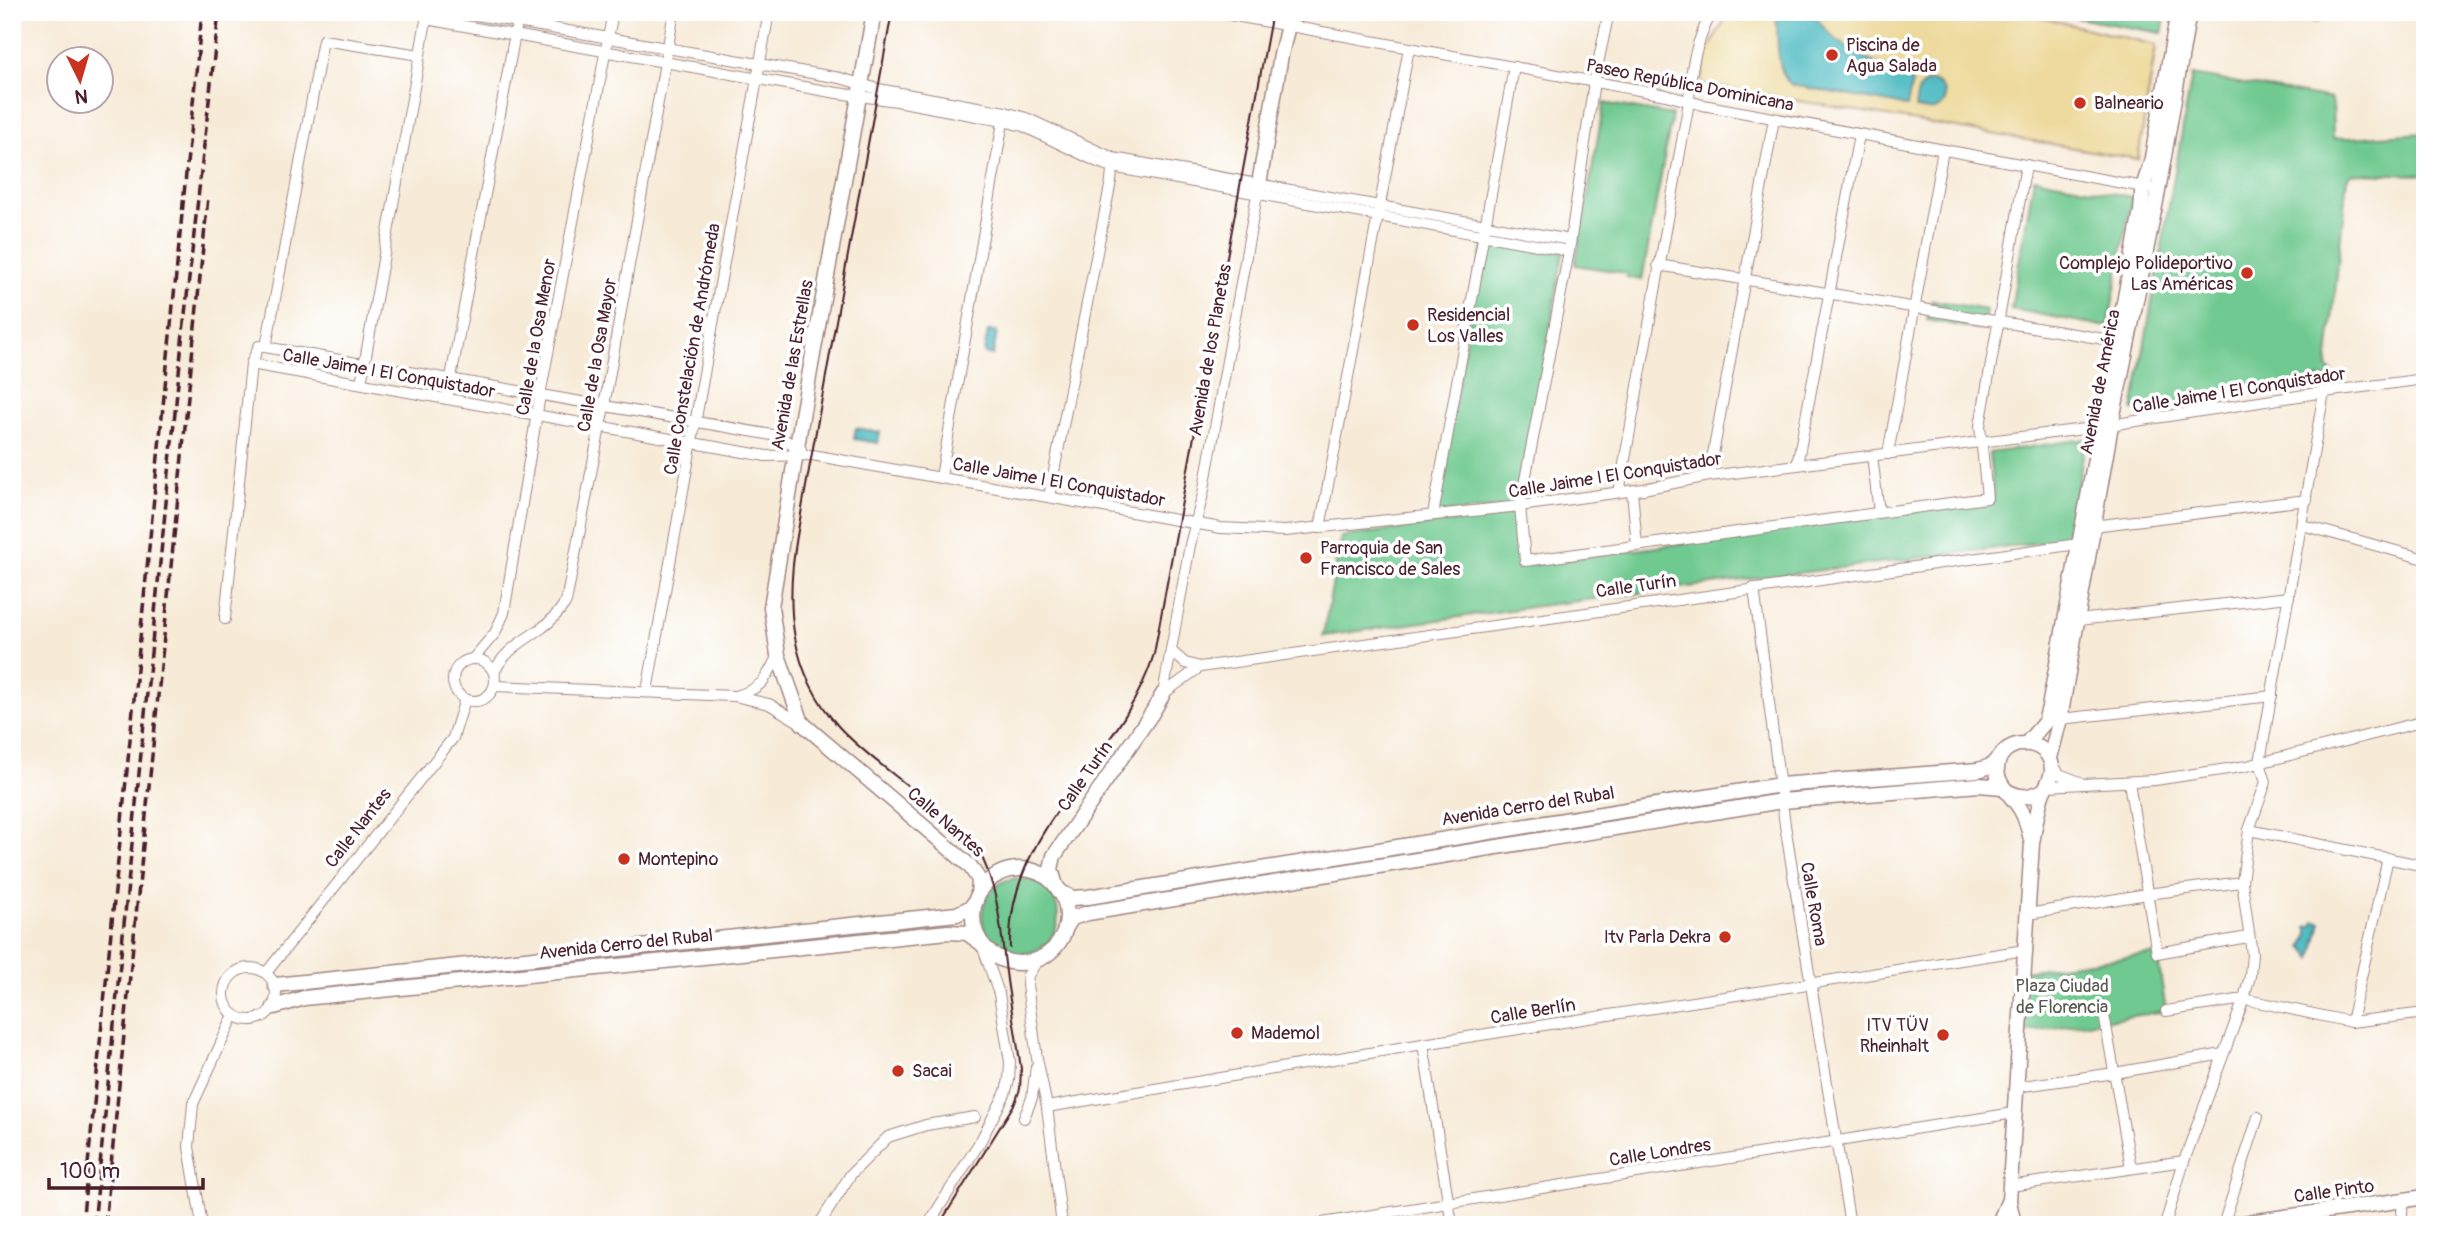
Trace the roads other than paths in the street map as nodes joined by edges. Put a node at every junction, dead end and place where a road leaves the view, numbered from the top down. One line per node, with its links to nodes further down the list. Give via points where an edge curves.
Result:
1 (459, 12): 12 (street)
2 (613, 12): 15 (street, Calle de la Osa Menor)
3 (674, 12): 16 (street, Calle de la Osa Mayor)
4 (769, 12): 21 (street, Calle Constelación de Andrómeda)
5 (874, 12): 25 (street, Avenida de las Estrellas)
6 (1214, 12): 13 (street, Paseo República Dominicana)
7 (1609, 12): 24 (street)
8 (1712, 12): 26 (street, via 1699,35)
9 (2178, 12): 33 (street, Avenida de América)
10 (2189, 12): 35 (street, Avenida de América)
11 (427, 15): 14 (street); 19 (street)
12 (518, 18): 14 (street); 15 (street)
13 (1290, 19): 17 (street, Paseo República Dominicana); 34 (street, Avenida de los Planetas)
14 (514, 34): 18 (street); 48 (street)
15 (608, 37): 16 (street); 18 (street, Calle de la Osa Menor)
16 (668, 48): 20 (street, Calle de la Osa Mayor); 21 (street)
17 (1409, 48): 22 (street, Paseo República Dominicana); 36 (street)
18 (605, 52): 20 (street); 52 (street, Calle de la Osa Menor)
19 (420, 55): 45 (street, via 323,40); 47 (street)
20 (665, 62): 23 (street); 54 (street, Calle de la Osa Mayor)
21 (760, 64): 23 (street, Calle Constelación de Andrómeda); 25 (street, via 840,78)
22 (1514, 67): 24 (street, Paseo República Dominicana); 37 (street)
23 (758, 79): 25 (street); 56 (street, Calle Constelación de Andrómeda)
24 (1594, 82): 26 (street, Paseo República Dominicana); 38 (street)
25 (860, 90): 27 (street); 61 (street, Avenida de las Estrellas)
26 (1689, 102): 28 (street, Paseo República Dominicana); 39 (street)
27 (1004, 116): 31 (street, via 1098,162); 66 (street)
28 (1774, 119): 29 (street, Paseo República Dominicana); 40 (street)
29 (1859, 135): 30 (street, Paseo República Dominicana); 41 (street)
30 (1943, 150): 32 (street, Paseo República Dominicana); 42 (street)
31 (1113, 162): 34 (street); 69 (street)
32 (2026, 165): 33 (street, Paseo República Dominicana); 43 (street)
33 (2143, 187): 35 (street, Paseo República Dominicana); 44 (street, Avenida de América)
34 (1258, 189): 36 (street); 74 (street, Avenida de los Planetas)
35 (2158, 191): 58 (street, Avenida de América)
36 (1378, 211): 37 (street); 77 (street)
37 (1484, 230): 38 (street); 73 (street)
38 (1569, 245): 71 (street)
39 (1658, 265): 40 (street); 68 (street)
40 (1745, 279): 41 (street); 65 (street)
41 (1829, 293): 42 (street); 64 (street)
42 (1913, 306): 43 (street); 62 (street)
43 (1998, 321): 44 (street); 59 (street)
44 (2116, 341): 58 (street, Avenida de América)
45 (263, 347): 46 (street); 47 (street, Calle Jaime I El Conquistador)
46 (251, 364): 50 (street, Calle Jaime I El Conquistador); 83 (street)
47 (364, 365): 48 (street, Calle Jaime I El Conquistador); 50 (street)
48 (451, 379): 52 (street, Calle Jaime I El Conquistador); 53 (street)
49 (2425, 379): 51 (street, Calle Jaime I El Conquistador)
50 (361, 383): 53 (street, Calle Jaime I El Conquistador)
51 (2324, 392): 58 (street, Calle Jaime I El Conquistador); 70 (street)
52 (540, 395): 54 (street, Calle Jaime I El Conquistador); 55 (street, Calle de la Osa Menor)
53 (447, 399): 55 (street, Calle Jaime I El Conquistador)
54 (604, 406): 56 (street, Calle Jaime I El Conquistador); 57 (street, Calle de la Osa Mayor)
55 (537, 415): 57 (street, Calle Jaime I El Conquistador); 87 (street, Calle de la Osa Menor, via 504,613 495,634)
56 (694, 422): 60 (street, Calle Constelación de Andrómeda); 61 (street, Calle Jaime I El Conquistador, via 778,436)
57 (600, 426): 60 (street, Calle Jaime I El Conquistador); 89 (street, Calle de la Osa Mayor, via 566,602 555,618 517,644)
58 (2106, 426): 59 (street, Calle Jaime I El Conquistador); 76 (street, Avenida de América); 78 (street, Avenida de América)
59 (1981, 442): 62 (street, Calle Jaime I El Conquistador); 72 (street, via 1987,499)
60 (691, 443): 61 (street, Calle Jaime I El Conquistador, via 766,456); 91 (street, Calle Constelación de Andrómeda)
61 (796, 451): 66 (street, Calle Jaime I El Conquistador); 86 (street, Avenida de las Estrellas, via 771,607)
62 (1888, 454): 63 (street, Calle Jaime I El Conquistador)
63 (1872, 456): 64 (street, Calle Jaime I El Conquistador); 72 (street)
64 (1797, 466): 65 (street, Calle Jaime I El Conquistador)
65 (1709, 476): 67 (street, Calle Jaime I El Conquistador)
66 (941, 477): 69 (street, Calle Jaime I El Conquistador)
67 (1632, 491): 68 (street, Calle Jaime I El Conquistador); 79 (street)
68 (1619, 492): 71 (street, Calle Jaime I El Conquistador)
69 (1049, 497): 74 (street, Calle Jaime I El Conquistador)
70 (2307, 500): 75 (street); 76 (street)
71 (1520, 506): 73 (street, Calle Jaime I El Conquistador); 79 (street, via 1525,561)
72 (1879, 512): 79 (street)
73 (1433, 515): 77 (street, Calle Jaime I El Conquistador)
74 (1195, 523): 77 (street, Calle Jaime I El Conquistador, via 1285,531); 85 (street, Avenida de los Planetas)
75 (2302, 525): 80 (street); 82 (street)
76 (2093, 526): 84 (street, Avenida de América)
77 (1320, 528)
78 (2078, 544): 81 (street, Calle Turín); 99 (street, Avenida de América, via 2049,708 2045,722)
79 (1637, 546)
80 (2425, 559)
81 (1754, 588): 88 (street, Calle Turín); 105 (street, Calle Roma)
82 (2289, 597): 84 (street); 94 (street)
83 (225, 620)
84 (2078, 620): 96 (street, Avenida de América)
85 (1171, 651): 88 (street, via 1185,663); 92 (street, Avenida de los Planetas)
86 (779, 655): 93 (street, Calle Nantes, via 763,684); 98 (street, Avenida de las Estrellas)
87 (473, 659): 89 (street, via 484,662); 95 (street, via 460,665 454,675 455,688)
88 (1200, 667): 92 (street, Calle Turín)
89 (494, 673): 90 (street)
90 (495, 686): 91 (street, Calle Nantes); 95 (street, via 482,699)
91 (647, 691): 93 (street, Calle Nantes)
92 (1163, 694): 114 (street, Calle Turín, via 1054,856 1052,875)
93 (734, 696): 98 (street, Calle Nantes, via 769,705)
94 (2272, 696): 96 (street); 102 (street)
95 (465, 699): 123 (street, Calle Nantes, via 453,738)
96 (2060, 719): 101 (street, Avenida de América)
97 (2425, 721): 102 (street)
98 (802, 723): 116 (street, Calle Nantes, via 970,866 979,880)
99 (2027, 743): 100 (street, via 2009,747); 101 (street, via 2039,746)
100 (2002, 754): 105 (street, Avenida Cerro del Rubal, via 1978,770); 107 (street, via 1997,770)
101 (2050, 760): 104 (street, via 2059,774); 106 (street, via 2052,771)
102 (2260, 763): 103 (street); 109 (street, via 2266,782)
103 (2129, 782): 104 (street); 115 (street)
104 (2084, 783): 106 (street)
105 (1780, 785): 108 (street, Calle Roma); 114 (street, Avenida Cerro del Rubal, via 1088,897 1072,898)
106 (2045, 788): 107 (street, via 2022,797); 110 (street)
107 (2005, 789): 108 (street, Avenida Cerro del Rubal, via 1979,785); 110 (street, via 2021,811)
108 (1782, 801): 118 (street, Avenida Cerro del Rubal, via 1088,913 1072,918); 124 (street, Calle Roma)
109 (2249, 830): 111 (street); 113 (street)
110 (2032, 843): 117 (street)
111 (2388, 858): 112 (street); 131 (street)
112 (2425, 866)
113 (2242, 882): 115 (street); 119 (street)
114 (1058, 889): 116 (street, via 1039,874 1015,870 991,879); 118 (street, via 1066,914)
115 (2147, 894): 117 (street); 119 (street, via 2157,953)
116 (977, 898): 120 (street, via 974,924); 123 (street, Avenida Cerro del Rubal, via 957,914)
117 (2028, 914): 121 (street)
118 (1065, 929): 122 (street, via 1055,947)
119 (2248, 937): 125 (street, via 2252,954)
120 (982, 944): 122 (street, via 1004,960); 126 (street, Avenida Cerro del Rubal, via 955,931 304,998); 139 (street, via 999,994 1010,1062 1005,1094)
121 (2025, 950): 124 (street, Calle Berlín); 136 (street)
122 (1038, 960): 134 (street, via 1027,979)
123 (271, 979): 126 (street, via 277,996); 129 (street, via 248,968 232,975 225,1000)
124 (1812, 983): 132 (street, Calle Berlín); 144 (street, Calle Roma)
125 (2244, 999): 127 (street); 131 (street); 133 (street)
126 (274, 1007): 129 (street, via 252,1021)
127 (2166, 1011)
128 (2425, 1013): 131 (street)
129 (234, 1015): 151 (street, via 193,1104 189,1147)
130 (2105, 1020): 135 (street)
131 (2351, 1022)
132 (1423, 1044): 137 (street, Calle Berlín); 150 (street)
133 (2223, 1054): 135 (street); 145 (street)
134 (1037, 1058): 137 (street); 142 (street, via 1032,1098)
135 (2115, 1073): 136 (street); 146 (street)
136 (2016, 1087): 138 (street)
137 (1047, 1107): 154 (street)
138 (2014, 1113): 144 (street, Calle Londres); 147 (street)
139 (995, 1114): 140 (street); 143 (street)
140 (975, 1117): 143 (street); 152 (street, via 888,1137 851,1174)
141 (2258, 1117): 161 (street)
142 (1024, 1118)
143 (985, 1133): 153 (street)
144 (1837, 1140): 150 (street, Calle Londres); 157 (street, Calle Roma)
145 (2184, 1161): 146 (street); 160 (street)
146 (2131, 1168): 147 (street)
147 (2009, 1194): 158 (street); 159 (street)
148 (2425, 1197): 149 (street, Calle Pinto)
149 (2403, 1201): 162 (street, Calle Pinto); 163 (street)
150 (1449, 1202): 155 (street, Calle Londres); 156 (street)
151 (202, 1225)
152 (819, 1225)
153 (928, 1225)
154 (1062, 1225)
155 (1310, 1225)
156 (1452, 1225)
157 (1850, 1225)
158 (1998, 1225)
159 (2014, 1225)
160 (2165, 1225)
161 (2223, 1225)
162 (2229, 1225)
163 (2400, 1225)

